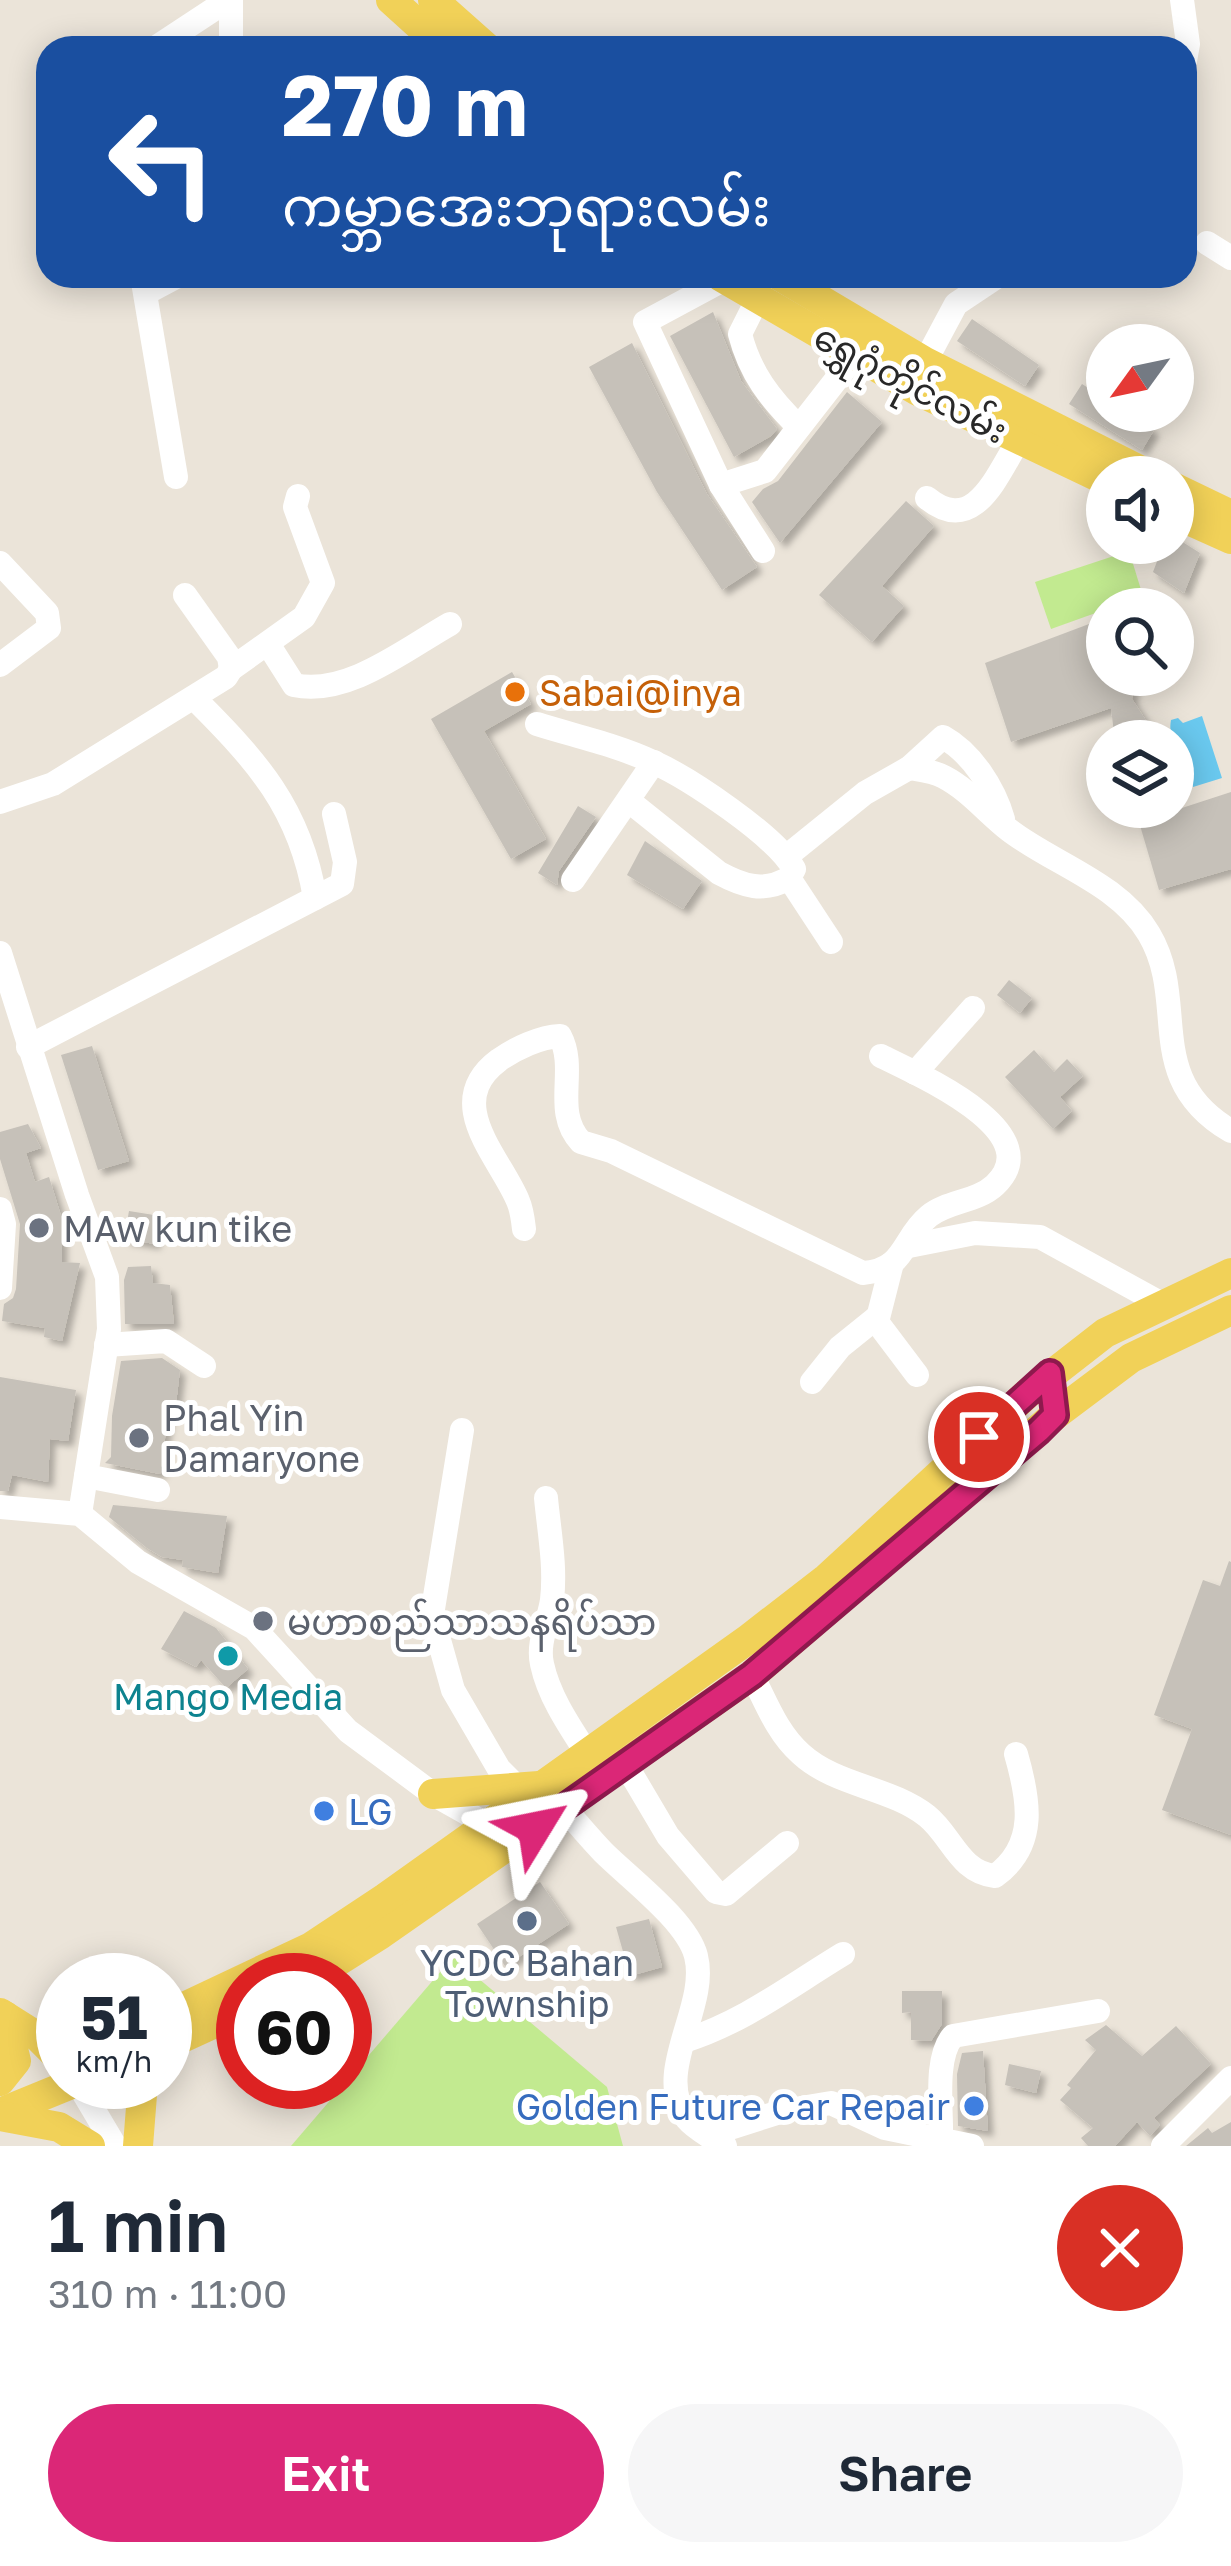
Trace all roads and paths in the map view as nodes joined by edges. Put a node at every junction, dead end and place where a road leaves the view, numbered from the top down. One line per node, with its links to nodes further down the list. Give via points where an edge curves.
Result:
1 (230, 0): 5 (street); 6 (street)
2 (391, 0): 7 (main road)
3 (433, 0): 8 (main road)
4 (1182, 0): 9 (street)
5 (174, 36)
6 (231, 36)
7 (431, 36)
8 (474, 36)
9 (1187, 36)
10 (1208, 243): 11 (street)
11 (1231, 258)
12 (145, 288): 25 (street)
13 (705, 288): 26 (street, via 645,322)
14 (738, 288): 17 (main road, ရွှေဂုံတိုင်လမ်း)
15 (800, 288): 18 (main road, ရွှေဂုံတိုင်လမ်း)
16 (980, 288): 20 (street, via 956,304)
17 (757, 300): 19 (main road, ရွှေဂုံတိုင်လမ်း); 21 (street, via 740,334 745,352 766,395)
18 (873, 331): 19 (street); 20 (main road, ရွှေဂုံတိုင်လမ်း)
19 (854, 357): 21 (street); 22 (main road, ရွှေဂုံတိုင်လမ်း)
20 (925, 362): 23 (main road, ရွှေဂုံတိုင်လမ်း)
21 (799, 427): 26 (street, via 765,471)
22 (1019, 440): 24 (main road, ရွှေဂုံတိုင်လမ်း); 29 (street, via 986,494 965,511)
23 (1111, 456)
24 (1086, 472)
25 (176, 477)
26 (721, 485): 33 (street)
27 (298, 496): 37 (street, via 322,583 304,617)
28 (1194, 497): 30 (main road)
29 (927, 498)
30 (1231, 514)
31 (1194, 522): 32 (main road)
32 (1231, 539)
33 (763, 551)
34 (0, 563): 38 (street, via 47,613 49,628)
35 (185, 595): 39 (street)
36 (450, 624): 37 (street, via 368,671 314,686 294,685)
37 (268, 644): 39 (street)
38 (0, 665)
39 (231, 669): 40 (street)
40 (194, 698): 45 (street, via 53,784); 50 (street, via 244,748 289,811)
41 (537, 724): 42 (street)
42 (654, 762): 44 (street); 48 (street, via 742,819)
43 (909, 768): 47 (street, via 948,779); 47 (street, via 933,742 950,740 992,792); 48 (street, via 865,793)
44 (629, 801): 48 (street, via 736,882 767,887); 49 (street)
45 (0, 802)
46 (334, 814): 50 (street, via 342,884)
47 (1006, 827): 57 (street, via 1091,880 1149,934 1186,1089)
48 (788, 867): 51 (street)
49 (573, 880)
50 (315, 898): 54 (street)
51 (831, 942)
52 (0, 953): 54 (street)
53 (973, 1009): 56 (street)
54 (28, 1047): 66 (street, via 107,1277)
55 (881, 1056): 56 (street)
56 (915, 1072): 60 (street, via 995,1123 1009,1166 990,1191 933,1212)
57 (1231, 1131)
58 (0, 1209): 62 (street)
59 (524, 1229): 60 (street, via 519,1202 484,1147 474,1096 503,1056 560,1036 567,1119 581,1142 862,1274)
60 (900, 1255): 63 (street, via 975,1233 1040,1237); 65 (street)
61 (1231, 1273): 63 (main road)
62 (0, 1288)
63 (1162, 1304): 68 (main road)
64 (1231, 1310): 71 (main road, via 1130,1358)
65 (876, 1318): 69 (street); 70 (street)
66 (106, 1346): 67 (street, via 166,1341); 73 (street)
67 (204, 1366)
68 (1050, 1373): 71 (main road); 75 (main road)
69 (917, 1375)
70 (812, 1382)
71 (1055, 1415): 79 (main road)
72 (461, 1430): 84 (street, via 432,1615 453,1690 500,1769)
73 (86, 1476): 74 (street); 78 (street)
74 (158, 1490)
75 (921, 1491): 79 (main road); 82 (main road, via 827,1578)
76 (546, 1498): 82 (street, via 553,1571 542,1666)
77 (0, 1507): 78 (street)
78 (80, 1514): 85 (street, via 138,1562 254,1628 331,1716)
79 (941, 1517): 80 (main road)
80 (752, 1675): 81 (street, via 802,1756 910,1804 984,1874 1002,1871 1027,1833); 83 (main road)
81 (1016, 1754)
82 (588, 1755): 84 (main road)
83 (626, 1765): 84 (main road); 87 (street, via 668,1836 716,1892 726,1894)
84 (542, 1794): 85 (main road); 86 (main road); 96 (street, via 684,1930 697,1957)
85 (436, 1796): 86 (street); 88 (main road)
86 (496, 1837): 88 (main road); 89 (main road)
87 (787, 1843)
88 (459, 1844): 94 (main road)
89 (351, 1953)
90 (843, 1954): 96 (street, via 752,2014)
91 (1098, 2011): 105 (street, via 953,2036 942,2077)
92 (3, 2014): 93 (main road); 95 (main road); 99 (main road, via 16,2061)
93 (36, 2024)
94 (192, 2024)
95 (36, 2036)
96 (684, 2041): 106 (street, via 678,2100 688,2121)
97 (36, 2074): 100 (main road)
98 (1231, 2078): 111 (street)
99 (0, 2081)
100 (0, 2091)
101 (36, 2099): 104 (main road)
102 (93, 2109): 108 (street)
103 (141, 2109): 109 (main road)
104 (0, 2114): 107 (main road, via 58,2127)
105 (941, 2138): 106 (street, via 885,2128 831,2103 783,2110); 110 (street)
106 (716, 2140)
107 (90, 2146)
108 (116, 2146)
109 (138, 2146)
110 (972, 2146)
111 (1163, 2146)

